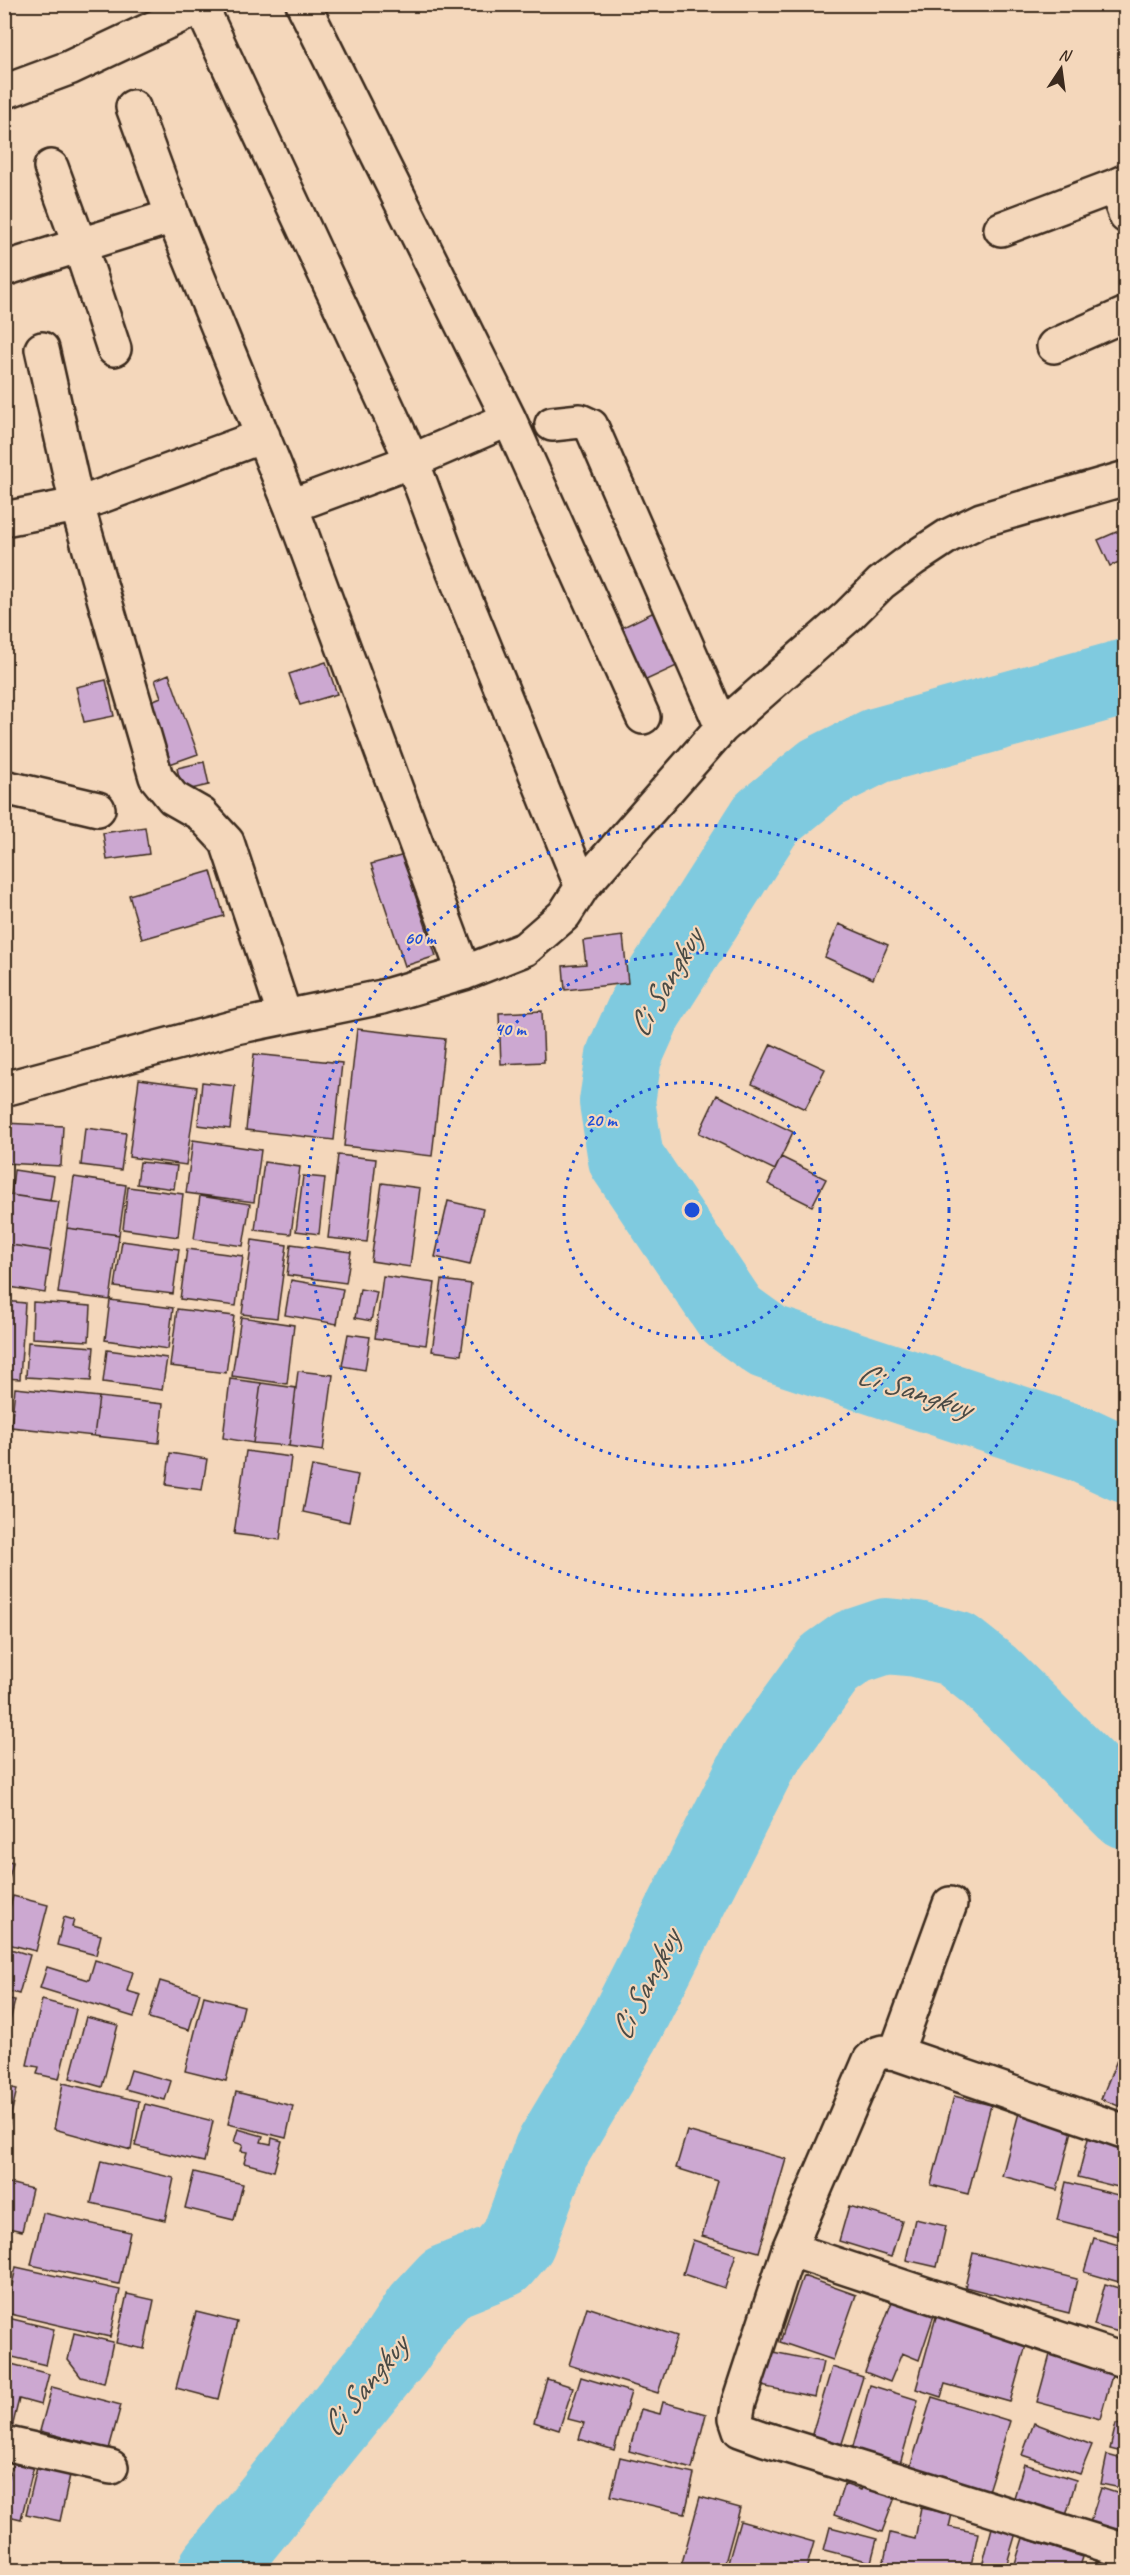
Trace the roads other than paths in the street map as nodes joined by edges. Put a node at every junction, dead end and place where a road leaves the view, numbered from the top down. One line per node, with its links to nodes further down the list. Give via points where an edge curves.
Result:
1 (303, 4): 15 (street)
2 (202, 5): 3 (street, via 69,68); 18 (street)
3 (4, 92)
4 (133, 107): 7 (street)
5 (51, 167): 9 (street)
6 (1122, 195): 8 (street)
7 (173, 216): 9 (street); 17 (street)
8 (1001, 230)
9 (80, 246): 10 (street); 14 (street)
10 (4, 269)
11 (1125, 314): 12 (street)
12 (1054, 346)
13 (42, 349): 20 (street)
14 (114, 349)
15 (509, 419): 18 (street); 23 (street)
16 (552, 424): 24 (street, via 580,421 591,426)
17 (263, 436): 20 (street); 21 (street)
18 (412, 460): 21 (street); 27 (street)
19 (1125, 478): 24 (street, via 981,520 948,536 881,583)
20 (77, 505): 22 (street); 29 (street, via 156,777 173,798 201,814 227,842)
21 (291, 506): 28 (street)
22 (4, 519)
23 (644, 717)
24 (722, 727): 27 (street)
25 (4, 787): 26 (street)
26 (98, 809)
27 (582, 887): 28 (street, via 564,915 525,949)
28 (464, 973): 29 (street, via 382,997)
29 (285, 1017): 30 (street)
30 (4, 1089)
31 (950, 1904): 32 (street)
32 (896, 2053): 33 (street); 34 (street, via 882,2051 870,2060)
33 (1125, 2132)
34 (789, 2249): 35 (street); 38 (street, via 739,2402 736,2418 740,2430)
35 (1125, 2361)
36 (4, 2443): 37 (street)
37 (111, 2467)
38 (1125, 2551)

